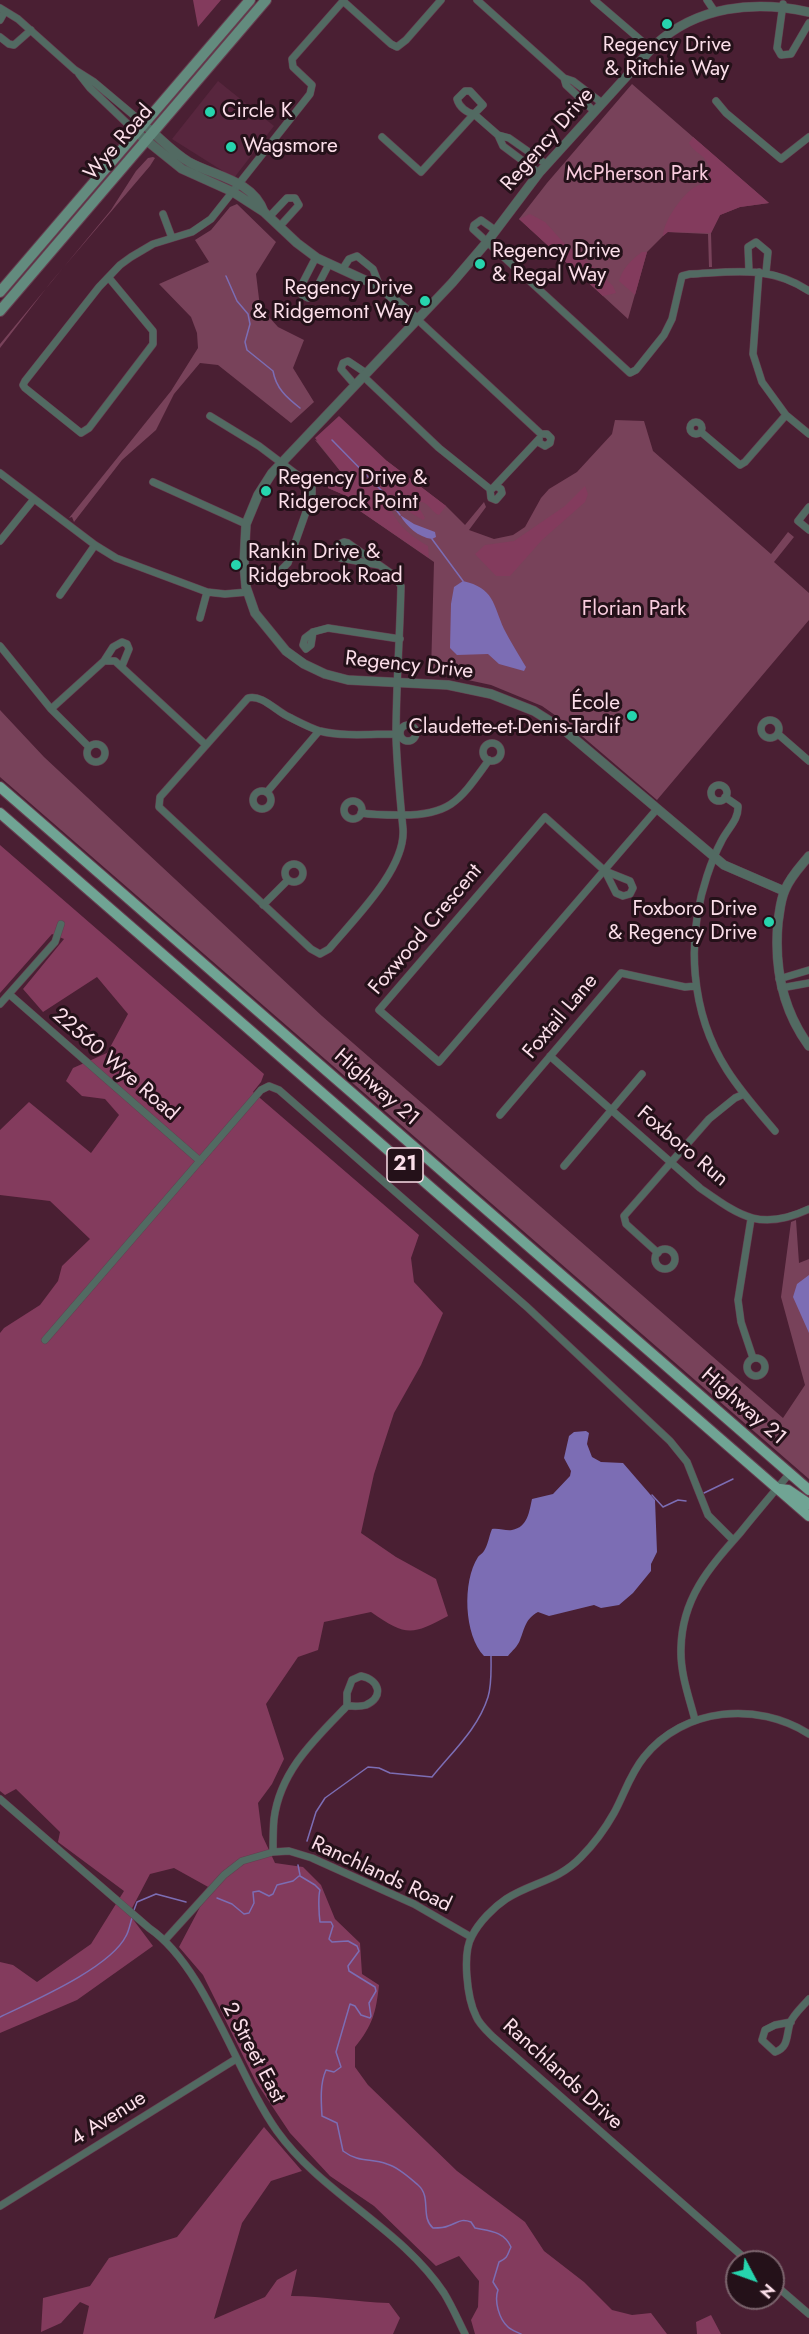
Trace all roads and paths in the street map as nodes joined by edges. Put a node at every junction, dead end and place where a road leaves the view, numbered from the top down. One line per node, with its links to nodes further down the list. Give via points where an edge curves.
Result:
1 (250, 0): 22 (main road, Wye Road)
2 (266, 0): 24 (main road, Wye Road)
3 (441, 0): 7 (street, via 397,47)
4 (477, 0): 18 (street)
5 (594, 0): 16 (street)
6 (707, 0): 10 (street)
7 (343, 1): 29 (street, via 292,59 292,67 312,85 310,94)
8 (783, 4): 9 (street, Regency Drive); 10 (street, Regency Drive, via 755,2); 13 (street, via 777,48 781,55 791,54)
9 (804, 7)
10 (713, 9): 16 (street, Regency Drive, via 671,30)
11 (3, 10): 12 (street); 14 (street)
12 (0, 20)
13 (809, 23)
14 (31, 30): 15 (street, via 14,45); 17 (street)
15 (0, 37)
16 (651, 49): 20 (street, Regency Drive)
17 (75, 70): 22 (street, via 90,88); 22 (street, via 94,82)
18 (564, 78): 20 (street); 21 (street, via 566,85)
19 (716, 101): 26 (street, via 781,159)
20 (602, 103): 21 (street, Regency Drive)
21 (594, 111): 27 (street, Regency Drive)
22 (140, 128): 24 (street); 44 (main road, Wye Road)
23 (498, 135): 25 (street, via 474,114 421,172); 27 (street, via 509,138); 28 (street, via 503,146)
24 (150, 137): 29 (street, via 182,169); 45 (main road, Wye Road)
25 (382, 137)
26 (809, 137)
27 (546, 165): 28 (street, Regency Drive)
28 (539, 173): 33 (street, Regency Drive)
29 (236, 188): 31 (street, via 255,197); 34 (street, via 205,224)
30 (163, 214): 34 (street)
31 (267, 214): 32 (street); 32 (street, via 287,198 295,198 299,205)
32 (280, 226): 36 (street)
33 (495, 230): 35 (street, Regency Drive); 35 (street, via 482,220 474,225 474,231)
34 (172, 238): 41 (street, via 131,257)
35 (487, 242): 39 (street, via 630,373 664,335 682,276); 46 (street, Regency Drive)
36 (316, 257): 37 (street); 37 (street, via 299,290 302,295 314,295)
37 (329, 264): 38 (street)
38 (342, 270): 42 (street); 42 (street, via 349,259 357,256 373,269)
39 (748, 271): 40 (street); 40 (street, via 748,247 756,242 768,252)
40 (762, 272): 43 (street, via 783,277); 49 (street, via 753,354 762,382)
41 (109, 278): 41 (street, via 153,331 153,344 89,428 81,433 23,385)
42 (380, 287): 46 (street)
43 (809, 291)
44 (0, 292)
45 (0, 311)
46 (418, 320): 47 (street, Regency Drive); 47 (street, via 540,438 493,488 439,448)
47 (364, 375): 48 (street, Regency Drive); 48 (street, via 355,364 343,363 340,369)
48 (355, 385): 53 (street, Regency Drive)
49 (786, 415): 51 (street, via 740,465); 52 (street)
50 (210, 416): 53 (street)
51 (701, 432)
52 (809, 434)
53 (281, 462): 58 (street, Regency Drive, via 264,483); 63 (street, via 312,486 312,495 288,563)
54 (0, 473): 56 (street)
55 (153, 482): 58 (street)
56 (34, 499): 60 (street); 61 (street)
57 (809, 507): 59 (street, via 798,521)
58 (246, 524): 65 (street, Regency Drive, via 244,564)
59 (809, 530)
60 (0, 541)
61 (95, 545): 64 (street, via 116,558); 66 (street)
62 (379, 565): 62 (street, via 348,543 337,545 335,552 340,558); 69 (street, via 395,576 401,586)
63 (266, 575)
64 (207, 592): 65 (street); 67 (street)
65 (248, 592): 73 (street, Regency Drive, via 255,613 267,629 304,664 348,680)
66 (60, 595)
67 (200, 618)
68 (313, 632): 69 (street, Regency Drive, via 328,628)
69 (400, 639): 73 (street)
70 (0, 646): 74 (street)
71 (104, 661): 72 (street); 72 (street, via 113,646 122,642 129,649); 74 (street)
72 (122, 666): 78 (street)
73 (396, 683): 76 (street); 85 (street, Regency Drive, via 448,685 491,694 534,711 564,730)
74 (51, 709): 79 (street)
75 (320, 730): 76 (street); 78 (street, via 252,696); 83 (street)
76 (398, 734): 88 (street)
77 (778, 734): 81 (street)
78 (207, 745): 94 (street, via 160,797 159,807)
79 (89, 747)
80 (489, 760): 88 (street, via 471,786 448,807 430,815)
81 (809, 761)
82 (0, 787): 117 (main road, Highway 21 / 21)
83 (267, 792)
84 (725, 797): 89 (street, via 738,806 739,814)
85 (657, 809): 89 (street, Regency Drive); 91 (street, Foxwood Crescent)
86 (0, 813): 118 (main road, Highway 21 / 21)
87 (361, 813): 88 (street)
88 (400, 815): 94 (street, via 403,830 397,860 381,887 329,949 320,954 315,952)
89 (714, 857): 93 (street, Regency Drive, via 732,869); 99 (street, via 695,928)
90 (806, 860): 93 (street, via 793,874)
91 (605, 871): 91 (street, Foxwood Crescent, via 439,1062 379,1010 545,817)
92 (288, 880): 94 (street)
93 (787, 892): 98 (street, via 780,906 776,946)
94 (263, 904)
95 (61, 924): 100 (street, via 54,942)
96 (809, 970): 98 (street)
97 (809, 983): 98 (street)
98 (780, 984): 102 (street, via 790,1016)
99 (696, 986): 103 (street, Foxtail Lane, via 621,973); 105 (street, via 704,1021 718,1054)
100 (9, 994): 101 (street); 109 (street, 22560 Wye Road)
101 (0, 1004)
102 (809, 1046)
103 (550, 1056): 106 (street, Foxboro Run); 107 (street, Foxtail Lane)
104 (642, 1074): 106 (street)
105 (744, 1094): 108 (street); 110 (street, via 709,1119)
106 (612, 1110): 110 (street, Foxboro Run); 111 (street)
107 (500, 1115)
108 (775, 1131)
109 (200, 1161): 115 (street); 122 (street, via 261,1090 269,1086 279,1090 527,1307 655,1427 687,1462 708,1515)
110 (671, 1163): 113 (street, Foxboro Run, via 700,1188); 114 (street, via 624,1216 626,1224)
111 (564, 1166)
112 (809, 1209): 113 (street, via 783,1219)
113 (751, 1220): 116 (street, via 738,1300)
114 (658, 1253)
115 (45, 1340)
116 (753, 1358)
117 (790, 1473): 118 (street); 119 (main road, Highway 21 / 21)
118 (777, 1489): 120 (main road, via 788,1490); 121 (main road, Highway 21 / 21); 122 (street)
119 (809, 1490)
120 (809, 1504)
121 (809, 1516)
122 (733, 1540): 124 (street, via 700,1581 684,1622 684,1677)
123 (347, 1706): 123 (street, via 364,1706 372,1701 377,1691 372,1678 361,1676 351,1680); 127 (street, via 291,1770 274,1817)
124 (695, 1720): 125 (street, via 755,1713); 128 (street, via 666,1737 643,1758 604,1830 580,1859 564,1872 507,1898)
125 (809, 1734)
126 (0, 1799): 129 (street, 2 Street East)
127 (273, 1851): 128 (street, Ranchlands Road, via 312,1858 414,1904); 129 (street, Ranchlands Road, via 242,1861 225,1875)
128 (471, 1937): 134 (street, Ranchlands Drive, via 468,1990 476,2018)
129 (165, 1940): 132 (street, 2 Street East, via 200,1988)
130 (809, 1999): 131 (street)
131 (790, 2022): 131 (street, via 765,2030 762,2040 768,2048 774,2052 781,2050)
132 (236, 2059): 133 (street, 4 Avenue); 137 (street, 2 Street East, via 285,2142 425,2269 444,2293)
133 (0, 2206)
134 (735, 2250)
135 (785, 2293): 136 (street)
136 (809, 2314)
137 (465, 2334)

